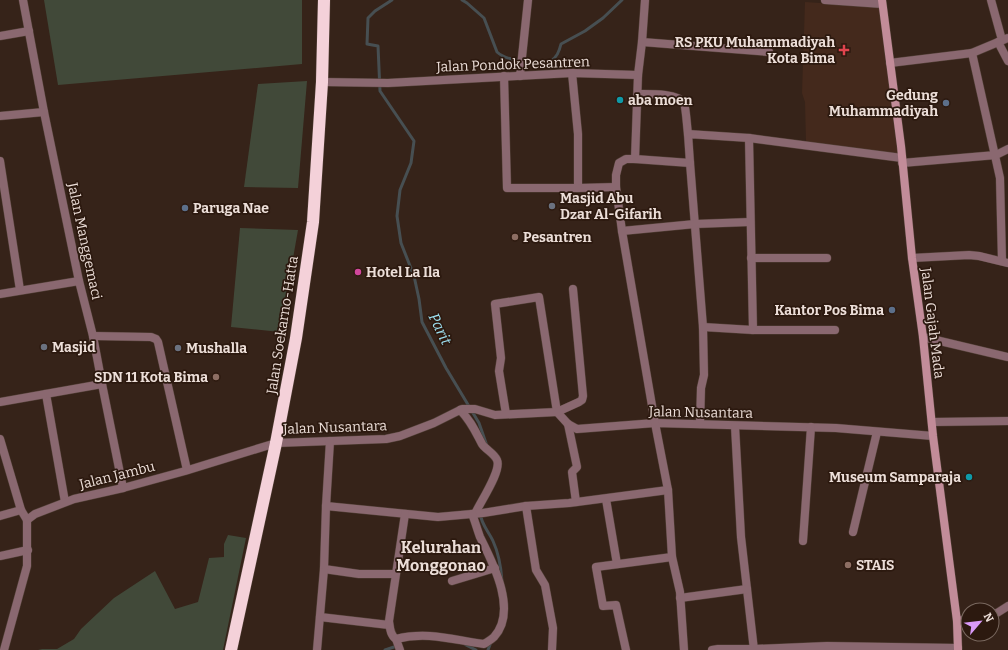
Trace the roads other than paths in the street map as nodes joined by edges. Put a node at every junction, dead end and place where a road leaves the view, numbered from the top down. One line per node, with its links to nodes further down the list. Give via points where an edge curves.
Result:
1 (23, 0): 8 (street, Jalan Manggemaci)
2 (324, 0): 20 (highway, Jalan Soekarno-Hatta)
3 (528, 0): 19 (street)
4 (644, 0): 11 (street)
5 (825, 0): 7 (street)
6 (991, 0): 10 (street)
7 (882, 2): 15 (main road, Jalan Gajah Mada)
8 (29, 30): 9 (street); 22 (street, Jalan Manggemaci)
9 (0, 36)
10 (1003, 40): 13 (street); 14 (street)
11 (642, 42): 12 (street); 17 (street)
12 (769, 52)
13 (972, 53): 15 (street); 27 (street)
14 (1008, 61)
15 (890, 63): 29 (main road, Jalan Gajah Mada)
16 (572, 73): 17 (street, Jalan Pondok Pesantren); 19 (street, Jalan Pondok Pesantren); 34 (street, via 578,134)
17 (638, 75): 21 (street)
18 (504, 76): 19 (street, Jalan Pondok Pesantren); 20 (street, Jalan Pondok Pesantren, via 388,83); 34 (street, via 507,188)
19 (520, 76)
20 (322, 82): 69 (highway, Jalan Soekarno-Hatta, via 313,222 296,338)
21 (638, 94): 24 (street, via 681,99 685,105); 28 (street)
22 (44, 112): 23 (street); 42 (street, Jalan Manggemaci)
23 (0, 116)
24 (688, 134): 25 (street); 31 (street)
25 (748, 138): 29 (street); 35 (street)
26 (1008, 149): 27 (street)
27 (996, 155): 29 (street); 32 (street)
28 (635, 159): 31 (street); 33 (street, via 619,163)
29 (902, 160): 40 (main road, Jalan Gajah Mada)
30 (0, 161): 43 (street)
31 (690, 163): 36 (street)
32 (1004, 178): 41 (street)
33 (616, 187): 34 (street); 37 (street)
34 (578, 188)
35 (750, 222): 36 (street); 38 (street)
36 (695, 224): 37 (street); 46 (street)
37 (622, 231): 60 (street)
38 (751, 258): 39 (street); 47 (street)
39 (827, 258)
40 (912, 258): 41 (street, via 969,255); 50 (main road, Jalan Gajah Mada)
41 (1005, 262)
42 (79, 281): 43 (street); 49 (street, Jalan Manggemaci)
43 (20, 290): 45 (street)
44 (573, 290): 56 (street, via 583,396 579,402)
45 (0, 294)
46 (703, 327): 47 (street); 62 (street, via 704,375)
47 (753, 330): 48 (street)
48 (835, 330)
49 (94, 336): 52 (street, Jalan Manggemaci); 70 (street, via 156,339)
50 (923, 337): 51 (street); 59 (main road, Jalan Gajah Mada)
51 (1008, 356)
52 (102, 384): 53 (street); 71 (street, Jalan Manggemaci)
53 (46, 394): 54 (street); 74 (street)
54 (0, 402)
55 (461, 409): 57 (street, via 474,409 495,415); 68 (street, Jalan Nusantara, via 400,436); 80 (street, via 483,445 498,463 497,471)
56 (557, 412): 57 (street); 57 (street, via 539,297 495,304 502,358 499,371); 61 (street)
57 (506, 414)
58 (1008, 421): 59 (street)
59 (932, 422): 66 (main road, Jalan Gajah Mada)
60 (655, 423): 61 (street, Jalan Nusantara, via 577,428); 62 (street, Jalan Nusantara); 72 (street)
61 (568, 424): 75 (street, via 577,467 572,472)
62 (700, 424): 63 (street, Jalan Nusantara)
63 (735, 426): 64 (street, Jalan Nusantara); 93 (street, via 741,537)
64 (811, 427): 65 (street, Jalan Nusantara); 84 (street)
65 (877, 432): 66 (street, Jalan Nusantara); 83 (street)
66 (933, 436): 97 (main road, Jalan Gajah Mada)
67 (0, 439): 78 (street)
68 (330, 441): 69 (street, Jalan Nusantara); 76 (street)
69 (276, 442): 70 (street, Jalan Jambu); 105 (highway, Jalan Soekarno-Hatta)
70 (187, 470): 71 (street, Jalan Jambu)
71 (123, 488): 74 (street, Jalan Jambu)
72 (668, 490): 73 (street); 87 (street)
73 (606, 499): 75 (street); 88 (street)
74 (65, 502): 82 (street, Jalan Jambu)
75 (576, 502): 77 (street)
76 (326, 506): 79 (street); 90 (street)
77 (526, 506): 80 (street); 108 (street, via 536,570 545,585 553,628)
78 (22, 510): 81 (street); 82 (street)
79 (405, 514): 80 (street, via 438,517); 91 (street)
80 (476, 514): 89 (street, via 480,535)
81 (0, 516)
82 (27, 520): 85 (street)
83 (853, 532)
84 (803, 542)
85 (28, 550): 86 (street); 104 (street, via 23,583)
86 (0, 556)
87 (672, 557): 88 (street); 94 (street)
88 (617, 564): 109 (street, via 596,567 604,606 616,605)
89 (496, 568): 92 (street); 99 (street, via 504,616 493,638 484,644 436,636 407,636)
90 (324, 569): 91 (street, via 359,574); 95 (street)
91 (395, 574): 98 (street)
92 (452, 581)
93 (747, 590): 94 (street); 102 (street)
94 (680, 598): 110 (street)
95 (320, 617): 98 (street); 106 (street)
96 (960, 620): 97 (street)
97 (957, 621): 103 (main road, Jalan Gajah Mada)
98 (389, 625): 99 (street)
99 (396, 639): 107 (street)
100 (827, 648): 101 (street); 102 (street)
101 (877, 648): 103 (street)
102 (754, 649): 111 (street)
103 (958, 649)
104 (4, 650)
105 (231, 650)
106 (317, 650)
107 (400, 650)
108 (552, 650)
109 (626, 650)
110 (684, 650)
111 (712, 650)

